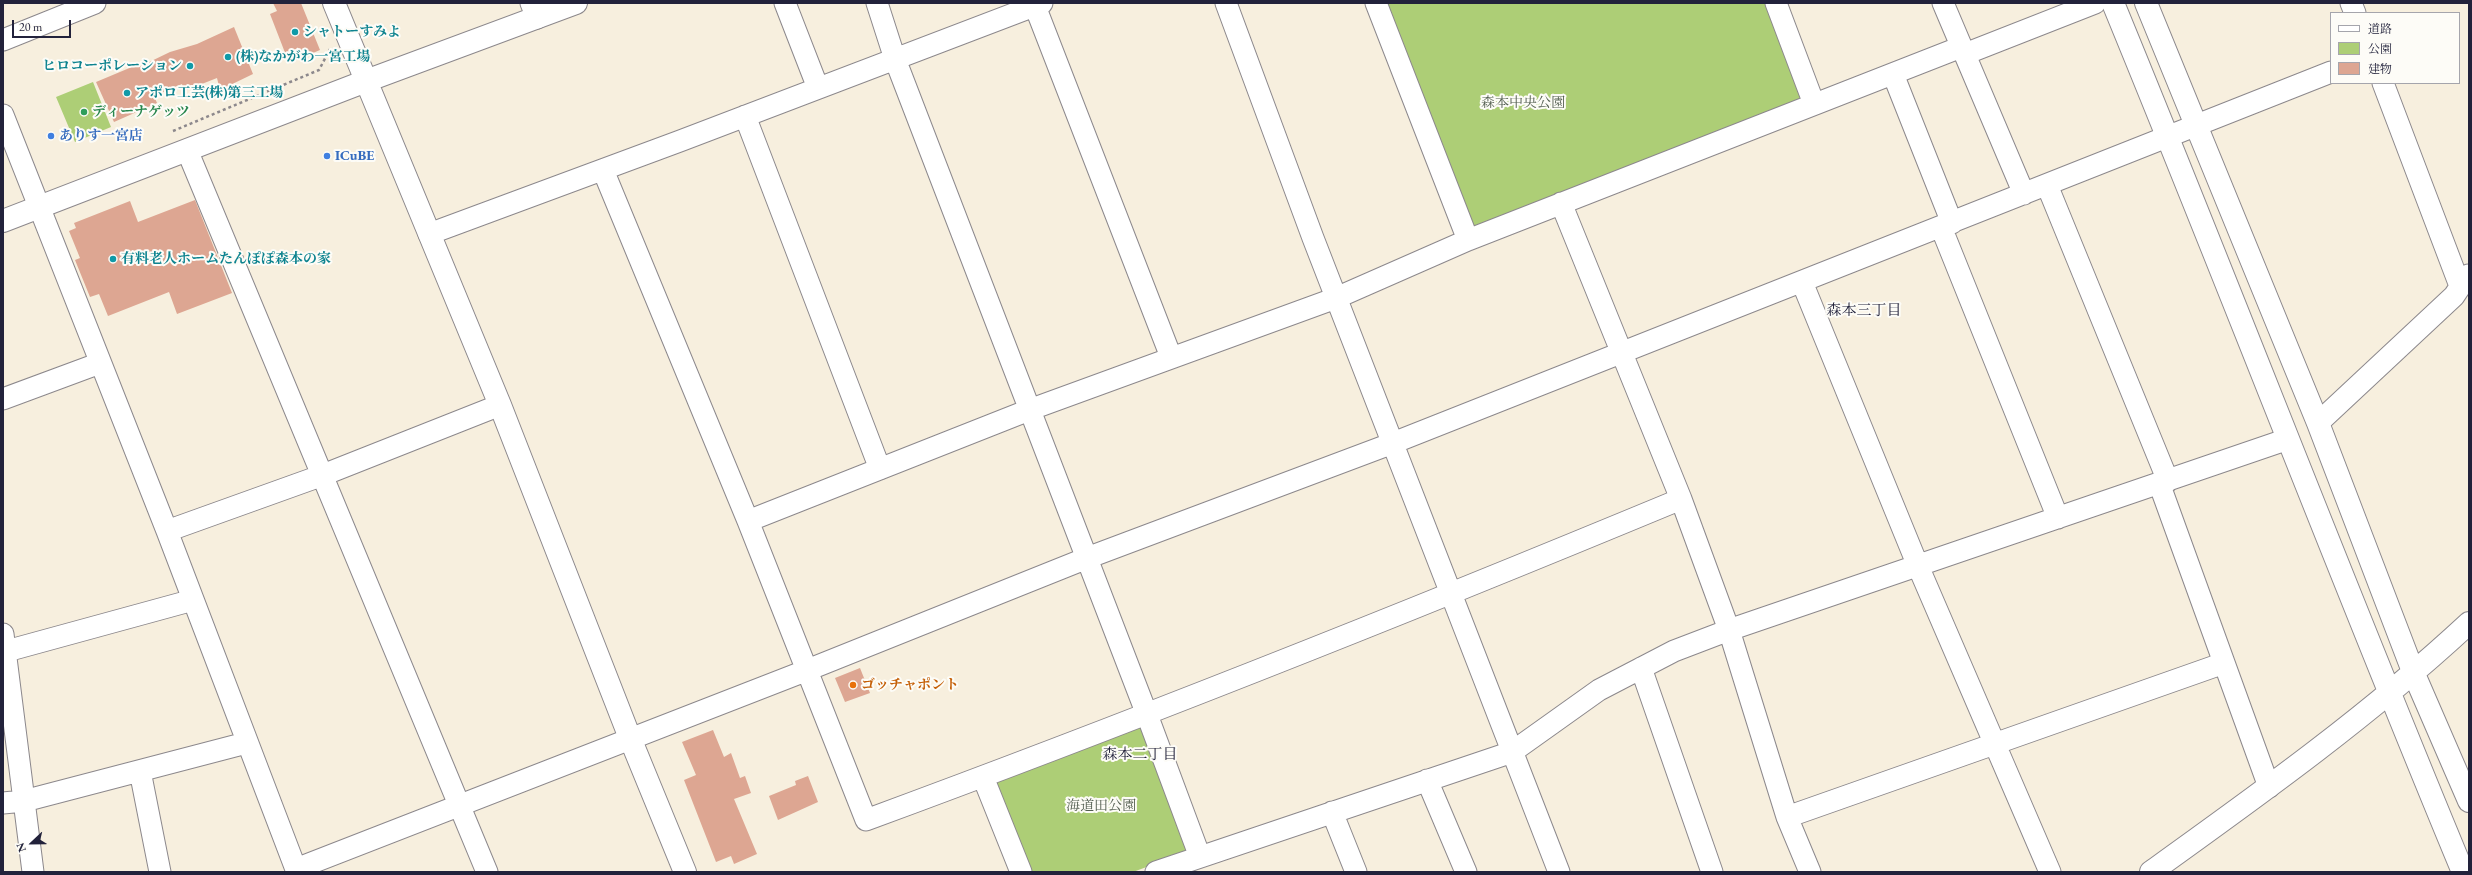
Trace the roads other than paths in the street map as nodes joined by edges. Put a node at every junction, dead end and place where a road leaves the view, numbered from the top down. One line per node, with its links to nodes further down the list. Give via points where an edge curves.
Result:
1 (95, 3): 15 (street)
2 (334, 3): 20 (street)
3 (576, 3): 14 (street)
4 (785, 3): 22 (street)
5 (877, 3): 17 (street)
6 (1226, 3): 40 (street)
7 (1376, 3): 37 (street)
8 (1776, 3): 23 (street)
9 (1943, 3): 16 (street)
10 (2095, 3): 16 (street)
11 (2113, 3): 27 (street)
12 (2146, 3): 26 (street)
13 (1039, 4): 17 (street); 42 (street)
14 (534, 11): 20 (street)
15 (3, 40)
16 (1963, 51): 19 (street); 31 (street)
17 (895, 59): 22 (street); 46 (street)
18 (2330, 72): 26 (street)
19 (1893, 74): 23 (street); 35 (street)
20 (366, 80): 28 (street); 36 (street)
21 (2383, 84): 38 (street)
22 (818, 88): 25 (street)
23 (1814, 104): 32 (street)
24 (3, 115): 33 (street)
25 (745, 116): 29 (street); 50 (street)
26 (2197, 125): 27 (street); 47 (street)
27 (2168, 138): 30 (street); 48 (street)
28 (187, 150): 33 (street); 51 (street)
29 (602, 170): 36 (street); 55 (street)
30 (2047, 185): 31 (street); 52 (street)
31 (2024, 194): 35 (street)
32 (1561, 203): 37 (street); 41 (street)
33 (38, 208): 34 (street); 43 (street)
34 (3, 221)
35 (1947, 225): 39 (street); 54 (street)
36 (429, 234): 45 (street)
37 (1468, 240): 40 (street)
38 (2465, 280): 47 (street, via 2454,296)
39 (1802, 282): 41 (street); 58 (street)
40 (1336, 298): 42 (street); 49 (street)
41 (1623, 353): 49 (street); 53 (street)
42 (1171, 357): 46 (street)
43 (100, 363): 44 (street); 56 (street)
44 (3, 399)
45 (500, 404): 51 (street); 70 (street)
46 (1029, 410): 50 (street); 57 (street)
47 (2318, 423): 67 (street)
48 (2288, 439): 52 (street); 68 (street)
49 (1393, 444): 57 (street); 59 (street)
50 (880, 469): 55 (street)
51 (323, 475): 56 (street); 81 (street)
52 (2164, 482): 54 (street); 64 (street)
53 (1681, 500): 59 (street); 62 (street)
54 (2058, 518): 58 (street)
55 (748, 521): 66 (street)
56 (167, 530): 60 (street)
57 (1087, 558): 66 (street); 69 (street)
58 (1918, 566): 62 (street); 71 (street)
59 (1452, 594): 69 (street); 73 (street)
60 (192, 600): 63 (street); 72 (street)
61 (2469, 623): 67 (street)
62 (1729, 630): 65 (street, via 1674,651); 83 (street)
63 (4, 646): 78 (street)
64 (2224, 663): 71 (street); 77 (street)
65 (1641, 668): 73 (street, via 1599,690); 95 (street)
66 (805, 671): 70 (street); 75 (street, via 866,820)
67 (2414, 674): 68 (street); 79 (street)
68 (2389, 695): 77 (street); 99 (street)
69 (1146, 712): 75 (street); 84 (street)
70 (630, 738): 81 (street); 89 (street)
71 (1994, 742): 83 (street); 97 (street)
72 (246, 743): 74 (street); 85 (street)
73 (1512, 752): 76 (street); 94 (street)
74 (140, 770): 78 (street); 87 (street)
75 (983, 777): 90 (street)
76 (1427, 780): 82 (street); 93 (street)
77 (2270, 787): 98 (street)
78 (24, 801): 80 (street); 86 (street)
79 (2469, 801)
80 (3, 803)
81 (459, 805): 85 (street); 88 (street)
82 (1332, 812): 84 (street); 92 (street)
83 (1786, 817): 96 (street)
84 (1200, 857): 91 (street)
85 (296, 871)
86 (33, 872)
87 (160, 872)
88 (487, 872)
89 (685, 872)
90 (1021, 872)
91 (1156, 872)
92 (1356, 872)
93 (1466, 872)
94 (1559, 872)
95 (1712, 872)
96 (1810, 872)
97 (2050, 872)
98 (2151, 872)
99 (2463, 872)

